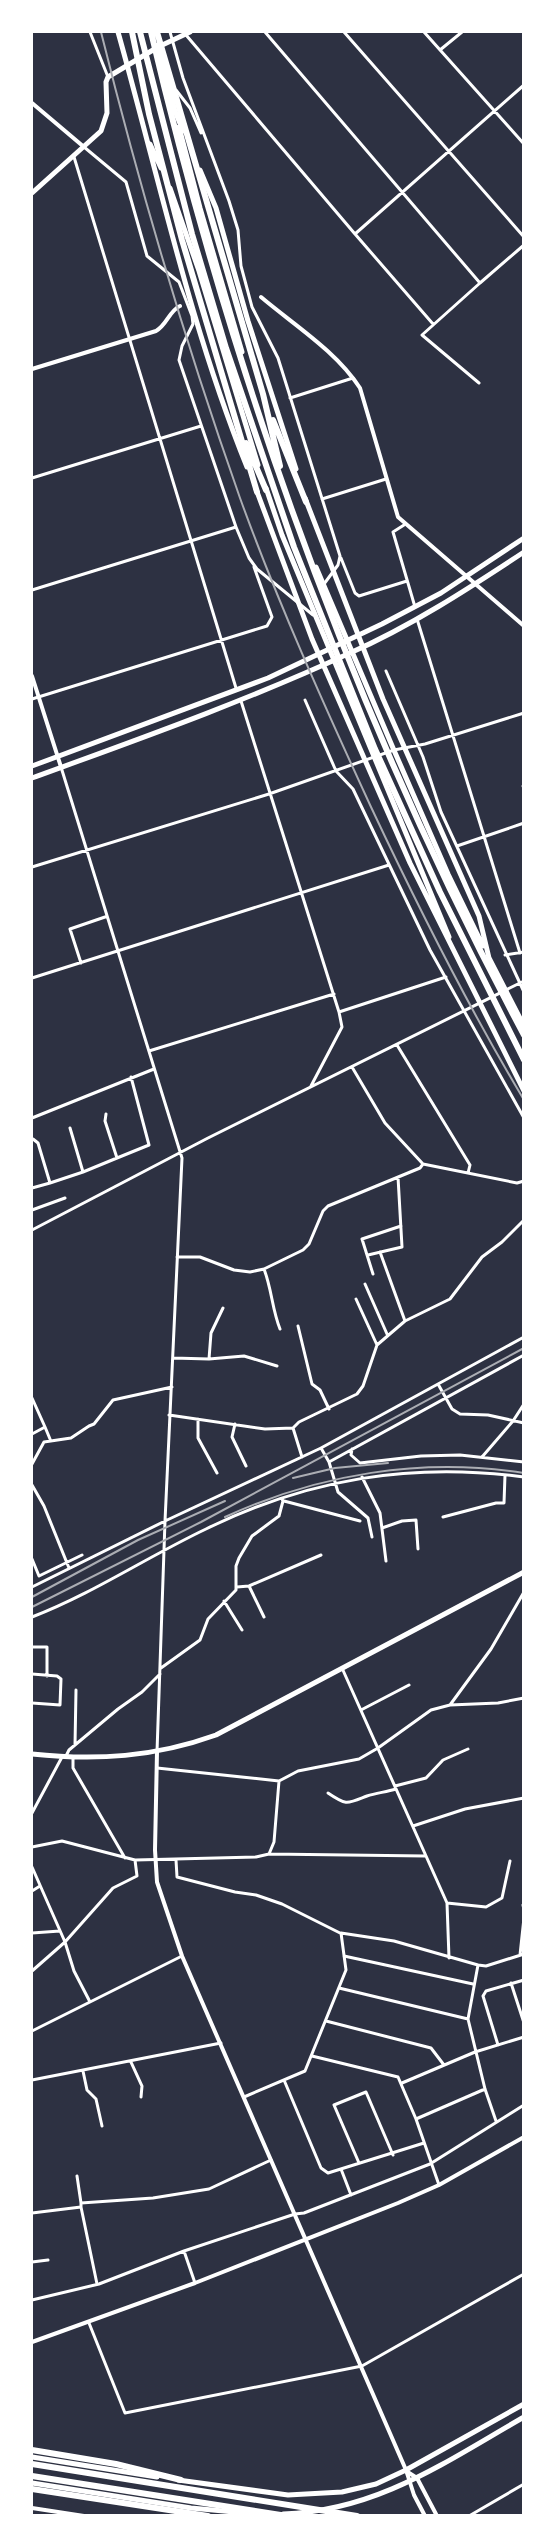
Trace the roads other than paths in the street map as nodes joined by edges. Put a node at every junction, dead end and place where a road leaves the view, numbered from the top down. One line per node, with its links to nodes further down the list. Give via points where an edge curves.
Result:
1 (90, 32): 17 (street)
2 (118, 32): 15 (main road)
3 (132, 32): 43 (highway, via 173,207)
4 (140, 32): 120 (highway, via 226,348 294,547 380,759 465,944)
5 (154, 32): 13 (main road); 41 (highway); 117 (highway, via 179,144 228,320 310,560 384,744 442,873)
6 (170, 32): 12 (street)
7 (265, 32): 28 (street)
8 (344, 32): 25 (street)
9 (424, 32): 14 (street)
10 (462, 32): 14 (street)
11 (187, 33): 12 (main road); 30 (street)
12 (172, 40): 13 (main road); 27 (street)
13 (158, 46): 15 (main road); 16 (main road)
14 (440, 50): 21 (street)
15 (128, 65): 17 (main road); 22 (main road)
16 (166, 76): 20 (main road); 27 (street, via 190,108)
17 (108, 77): 24 (main road, via 105,126)
18 (524, 86): 21 (street)
19 (32, 103): 24 (street)
20 (175, 111): 46 (main road, via 219,275); 52 (main road, via 216,208)
21 (494, 111): 23 (street); 25 (street)
22 (144, 132): 49 (main road, via 183,220); 50 (main road, via 167,223 217,385)
23 (524, 144)
24 (84, 147): 26 (main road); 44 (street, via 126,182 147,256 179,282 192,324 178,360)
25 (448, 151): 28 (street); 31 (street)
26 (74, 156): 29 (main road); 37 (street)
27 (214, 162): 42 (street, via 238,230 241,266 252,307 278,358)
28 (402, 192): 30 (street); 33 (street)
29 (32, 193)
30 (355, 234): 36 (street)
31 (524, 237)
32 (524, 245): 33 (street)
33 (480, 283): 36 (street)
34 (261, 297): 39 (street)
35 (180, 306): 37 (street, via 163,327)
36 (433, 324): 40 (street, via 422,335)
37 (129, 339): 38 (street); 45 (street)
38 (32, 369)
39 (353, 378): 42 (street); 48 (street, via 365,403)
40 (479, 383)
41 (262, 394): 46 (highway); 52 (highway)
42 (290, 398): 51 (street)
43 (236, 420): 49 (highway); 50 (highway)
44 (201, 426): 45 (street); 54 (street)
45 (160, 438): 47 (street); 56 (street)
46 (282, 475): 62 (main road)
47 (32, 478)
48 (386, 479): 51 (street); 53 (street, via 394,509)
49 (266, 490): 66 (main road)
50 (257, 492): 103 (main road, via 312,639)
51 (322, 499): 58 (street)
52 (306, 502): 104 (main road, via 351,621 479,916)
53 (404, 525): 60 (street); 61 (street, via 393,532)
54 (236, 527): 56 (street); 59 (street)
55 (524, 538): 60 (main road)
56 (192, 541): 64 (street); 69 (street)
57 (524, 552): 63 (main road)
58 (340, 556): 61 (street, via 359,596); 62 (street)
59 (252, 562): 66 (street); 69 (street, via 272,617 267,626)
60 (466, 577): 63 (street); 65 (main road)
61 (407, 581): 65 (street)
62 (324, 584): 70 (main road)
63 (475, 585): 67 (main road); 68 (street)
64 (32, 590)
65 (415, 607): 70 (main road)
66 (316, 618): 71 (main road)
67 (417, 619): 72 (main road); 82 (street)
68 (524, 626)
69 (221, 639): 76 (street); 77 (street)
70 (347, 641): 71 (main road); 72 (main road)
71 (329, 648): 73 (main road); 76 (main road)
72 (352, 653): 73 (main road); 84 (main road)
73 (334, 660): 80 (main road); 85 (main road)
74 (386, 671): 83 (street)
75 (32, 676): 77 (street)
76 (237, 690): 86 (main road)
77 (38, 697): 78 (street); 86 (street)
78 (32, 699)
79 (305, 699): 89 (street)
80 (241, 701): 88 (main road); 91 (street)
81 (524, 713): 82 (street)
82 (454, 735): 83 (street); 93 (street)
83 (418, 745): 84 (street); 94 (street)
84 (394, 750): 85 (street); 104 (main road)
85 (374, 756): 89 (street); 103 (main road, via 442,915)
86 (57, 757): 87 (main road); 88 (street)
87 (32, 766)
88 (61, 767): 90 (main road); 95 (street)
89 (336, 771): 91 (street); 96 (street, via 353,789)
90 (32, 778)
91 (269, 794): 95 (street); 98 (street)
92 (524, 824): 93 (street)
93 (484, 837): 94 (street); 101 (street)
94 (456, 846): 102 (street)
95 (85, 850): 97 (street); 99 (street)
96 (389, 865): 98 (street); 106 (street)
97 (32, 867)
98 (301, 893): 100 (street); 112 (street)
99 (106, 917): 100 (street); 105 (street, via 70,928)
100 (117, 952): 105 (street); 119 (street)
101 (522, 953): 102 (street)
102 (505, 954): 109 (street)
103 (455, 956): 113 (main road)
104 (489, 958): 110 (main road)
105 (81, 963): 107 (street)
106 (446, 977): 114 (street); 115 (street)
107 (32, 978)
108 (524, 981): 109 (street)
109 (519, 983): 110 (street); 111 (street)
110 (505, 990): 113 (street); 116 (main road)
111 (524, 992)
112 (334, 994): 115 (street); 119 (street)
113 (478, 1004): 114 (street); 125 (main road)
114 (464, 1011): 118 (street); 128 (street)
115 (339, 1012): 124 (street, via 342,1027)
116 (524, 1026)
117 (524, 1035)
118 (397, 1045): 121 (street); 135 (street, via 470,1165)
119 (149, 1051): 122 (street)
120 (524, 1060)
121 (352, 1067): 124 (street); 133 (street, via 385,1123)
122 (154, 1069): 123 (street); 131 (street)
123 (131, 1077): 127 (street); 132 (street, via 149,1145)
124 (310, 1088): 131 (street)
125 (524, 1091)
126 (106, 1114): 132 (street)
127 (32, 1118)
128 (524, 1118)
129 (70, 1128): 134 (street)
130 (33, 1139): 138 (street, via 38,1143)
131 (180, 1153): 144 (street); 147 (street)
132 (117, 1158): 134 (street)
133 (423, 1164): 135 (street); 136 (street)
134 (83, 1172): 138 (street)
135 (468, 1173): 137 (street)
136 (398, 1177): 143 (street); 148 (street, via 328,1206 303,1250)
137 (524, 1181)
138 (50, 1183): 139 (street)
139 (32, 1188)
140 (66, 1198): 141 (street)
141 (32, 1210)
142 (524, 1220): 153 (street, via 482,1257 450,1299)
143 (401, 1226): 145 (street, via 402,1246); 146 (street, via 362,1239)
144 (32, 1230)
145 (380, 1251): 146 (street); 153 (street)
146 (368, 1255): 149 (street)
147 (177, 1257): 148 (street, via 200,1257 234,1270); 160 (street)
148 (264, 1269): 155 (street)
149 (374, 1274)
150 (365, 1284): 156 (street)
151 (356, 1299): 158 (street)
152 (223, 1308): 161 (street, via 211,1333)
153 (405, 1321): 156 (street)
154 (298, 1326): 168 (street, via 312,1384 320,1390)
155 (280, 1329)
156 (387, 1334): 158 (street)
157 (524, 1337): 163 (street)
158 (377, 1345): 168 (street, via 357,1394)
159 (524, 1355): 166 (street)
160 (173, 1358): 161 (street); 164 (street)
161 (209, 1359): 162 (street, via 244,1356)
162 (277, 1366)
163 (438, 1384): 166 (street); 178 (street)
164 (172, 1387): 169 (street); 177 (street, via 113,1400 94,1424 71,1438)
165 (32, 1398): 174 (street)
166 (445, 1398): 171 (street, via 460,1414); 179 (street)
167 (524, 1404): 171 (street)
168 (328, 1409): 175 (street)
169 (169, 1415): 170 (street); 194 (street)
170 (198, 1419): 173 (street); 186 (street, via 198,1438)
171 (513, 1421): 172 (street); 181 (street)
172 (524, 1423)
173 (235, 1424): 175 (street); 185 (street, via 232,1437)
174 (45, 1427): 176 (street); 177 (street)
175 (293, 1428): 180 (street)
176 (32, 1434)
177 (50, 1440): 184 (street, via 44,1442)
178 (321, 1448): 180 (street); 182 (street)
179 (352, 1449): 181 (street, via 351,1455 360,1463 421,1456); 182 (street)
180 (302, 1457): 194 (street)
181 (482, 1458): 183 (street)
182 (328, 1462): 190 (street)
183 (524, 1462)
184 (32, 1464)
185 (246, 1466)
186 (218, 1473)
187 (505, 1475): 188 (street, via 437,1471); 189 (street); 193 (street, via 504,1503)
188 (362, 1477): 190 (street); 196 (street, via 380,1513)
189 (524, 1477)
190 (334, 1483): 192 (street); 197 (street, via 338,1492 368,1518)
191 (32, 1485): 204 (street)
192 (282, 1500): 195 (street); 199 (street, via 242,1513); 210 (street, via 279,1516 252,1536 239,1558)
193 (443, 1517)
194 (165, 1521): 199 (street); 206 (street)
195 (360, 1521)
196 (382, 1528): 198 (street, via 416,1520); 203 (street)
197 (372, 1537)
198 (418, 1549)
199 (165, 1550): 213 (street); 218 (street)
200 (321, 1555): 208 (street)
201 (82, 1556): 204 (street)
202 (32, 1559): 205 (street)
203 (386, 1561)
204 (68, 1563): 205 (street, via 39,1576); 206 (street)
205 (33, 1566)
206 (69, 1568): 209 (street)
207 (524, 1572): 217 (main road)
208 (249, 1586): 210 (street); 214 (street)
209 (32, 1587)
210 (237, 1587): 212 (street)
211 (524, 1592): 225 (street, via 491,1649)
212 (224, 1601): 215 (street); 218 (street, via 208,1619 200,1640)
213 (32, 1617)
214 (264, 1617)
215 (242, 1630)
216 (32, 1647): 220 (street, via 47,1647)
217 (342, 1668): 226 (street); 230 (main road, via 216,1735)
218 (161, 1671): 227 (street, via 142,1692); 230 (street)
219 (32, 1674): 220 (street)
220 (47, 1676): 224 (street, via 62,1679 60,1705)
221 (409, 1685): 226 (street)
222 (76, 1690): 227 (street)
223 (524, 1698): 225 (street)
224 (32, 1703)
225 (450, 1705): 228 (street, via 431,1710)
226 (361, 1710): 228 (street)
227 (75, 1745): 232 (street)
228 (378, 1748): 234 (street, via 359,1759 298,1771); 235 (street)
229 (468, 1749): 235 (street, via 443,1760 426,1778)
230 (157, 1752): 232 (main road); 233 (street)
231 (32, 1754): 232 (main road)
232 (67, 1758): 238 (street); 243 (street)
233 (157, 1768): 234 (street); 245 (street)
234 (279, 1781): 241 (street, via 274,1842)
235 (396, 1788): 236 (street, via 351,1804); 239 (street)
236 (328, 1793)
237 (524, 1798): 239 (street, via 465,1809)
238 (32, 1814)
239 (413, 1826): 242 (street)
240 (32, 1847): 243 (street, via 62,1841)
241 (269, 1854): 242 (street); 246 (street)
242 (425, 1856): 251 (street)
243 (125, 1858): 244 (street)
244 (135, 1860): 245 (street); 258 (street, via 138,1876 113,1888)
245 (155, 1860): 246 (street); 260 (street, via 159,1894)
246 (176, 1860): 257 (street, via 177,1877 256,1895)
247 (510, 1861): 251 (street, via 502,1898 486,1907)
248 (32, 1867): 249 (street)
249 (40, 1886): 250 (street); 255 (street)
250 (32, 1891)
251 (447, 1903): 262 (street)
252 (523, 1905): 253 (street)
253 (524, 1910)
254 (524, 1918): 259 (street)
255 (60, 1931): 256 (street); 258 (street)
256 (32, 1933)
257 (342, 1934): 261 (street); 262 (street, via 394,1941)
258 (65, 1942): 264 (street); 269 (street)
259 (522, 1955): 263 (street)
260 (182, 1956): 269 (street); 275 (street)
261 (344, 1956): 267 (street); 268 (street, via 346,1970)
262 (449, 1958): 263 (street)
263 (478, 1965): 267 (street)
264 (32, 1971)
265 (524, 1980): 266 (street)
266 (511, 1983): 272 (street); 276 (street, via 486,1991 483,1996)
267 (473, 1984): 270 (street)
268 (339, 1988): 270 (street); 271 (street)
269 (89, 2001): 273 (street)
270 (468, 2019): 277 (street)
271 (326, 2021): 278 (street); 280 (street, via 432,2048)
272 (524, 2023)
273 (32, 2031)
274 (524, 2037): 276 (street)
275 (221, 2043): 279 (street); 287 (street)
276 (498, 2045): 277 (street)
277 (475, 2052): 280 (street); 285 (street)
278 (312, 2056): 283 (street, via 306,2071); 284 (street, via 398,2078)
279 (131, 2061): 281 (street); 286 (street, via 142,2086)
280 (444, 2066): 284 (street)
281 (82, 2071): 282 (street); 291 (street, via 87,2090 96,2099)
282 (32, 2080)
283 (284, 2080): 287 (street); 298 (street, via 321,2168 328,2173)
284 (402, 2084): 289 (street)
285 (484, 2089): 289 (street); 290 (street)
286 (141, 2097)
287 (244, 2097): 295 (street)
288 (524, 2106): 290 (street)
289 (416, 2119): 293 (street)
290 (496, 2121): 297 (street)
291 (102, 2126)
292 (524, 2137): 300 (street)
293 (424, 2144): 294 (street); 297 (street)
294 (393, 2155): 296 (street); 296 (street, via 366,2092 334,2105)
295 (271, 2160): 302 (street, via 209,2190); 304 (street)
296 (359, 2163): 298 (street)
297 (430, 2164): 300 (street); 301 (street)
298 (341, 2169): 301 (street)
299 (77, 2176): 302 (street)
300 (439, 2185): 305 (street)
301 (351, 2195): 304 (street)
302 (81, 2205): 303 (street); 311 (street)
303 (32, 2213)
304 (295, 2214): 305 (street); 306 (street)
305 (306, 2239): 310 (street); 315 (street)
306 (183, 2251): 310 (street); 311 (street)
307 (48, 2260): 308 (street)
308 (32, 2262)
309 (524, 2274): 315 (street)
310 (195, 2283): 313 (street)
311 (97, 2284): 312 (street)
312 (32, 2300)
313 (89, 2323): 314 (street); 315 (street, via 125,2413)
314 (32, 2342)
315 (362, 2366): 321 (street)
316 (524, 2404): 321 (main road)
317 (524, 2417): 323 (main road)
318 (32, 2450): 324 (highway, via 116,2464)
319 (32, 2457): 324 (main road)
320 (32, 2464): 335 (highway)
321 (406, 2470): 323 (street); 324 (main road, via 360,2488 306,2495); 326 (street)
322 (32, 2476): 331 (highway)
323 (417, 2478): 326 (main road); 337 (street)
324 (181, 2481)
325 (32, 2483): 331 (main road, via 211,2510)
326 (409, 2483): 331 (main road, via 358,2503); 336 (street)
327 (524, 2484): 338 (street)
328 (32, 2489): 330 (highway)
329 (32, 2508): 332 (street)
330 (194, 2514): 333 (highway)
331 (286, 2515): 334 (highway)
332 (84, 2516)
333 (208, 2516)
334 (267, 2516)
335 (357, 2516)
336 (425, 2516)
337 (437, 2516)
338 (470, 2516)

